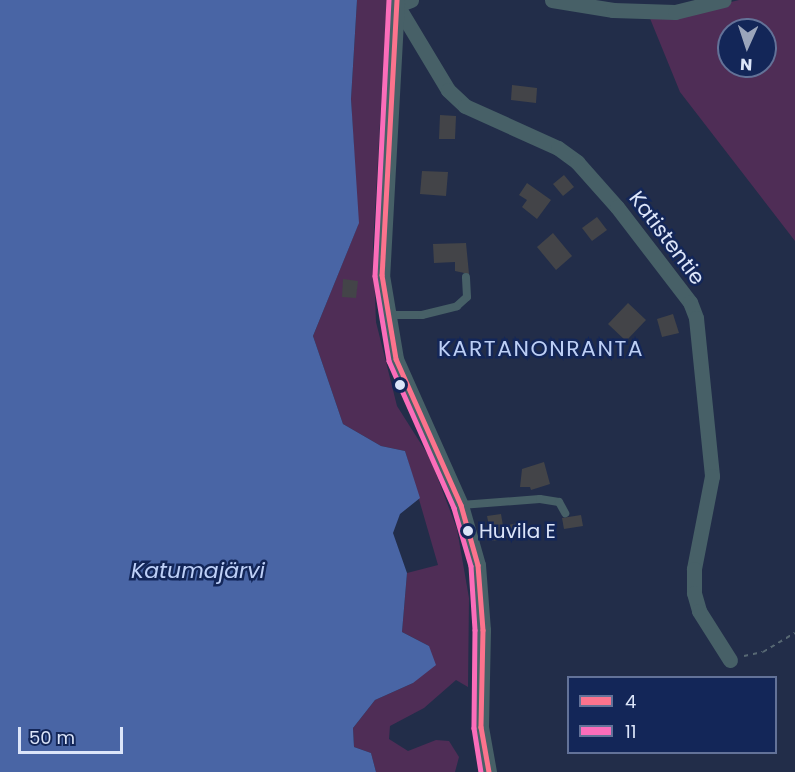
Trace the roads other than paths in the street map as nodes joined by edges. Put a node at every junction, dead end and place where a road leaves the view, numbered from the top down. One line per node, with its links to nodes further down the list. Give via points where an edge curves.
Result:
1 (552, 0): 4 (street)
2 (724, 0): 4 (street, via 675,12)
3 (402, 2): 6 (street, Katistentie, via 382,275); 9 (street, Katistentie, via 448,90 465,106 558,148 577,162 611,199 690,302 696,318 712,476 694,569 694,592 699,610)
4 (645, 6)
5 (466, 277): 6 (lane, via 467,297 458,306 422,315)
6 (388, 315): 7 (street, Katistentie, via 396,359)
7 (461, 505): 8 (lane, via 540,499 559,502); 10 (street, Katistentie, via 478,565 483,630 481,727)
8 (565, 513)
9 (730, 660)
10 (489, 772)

